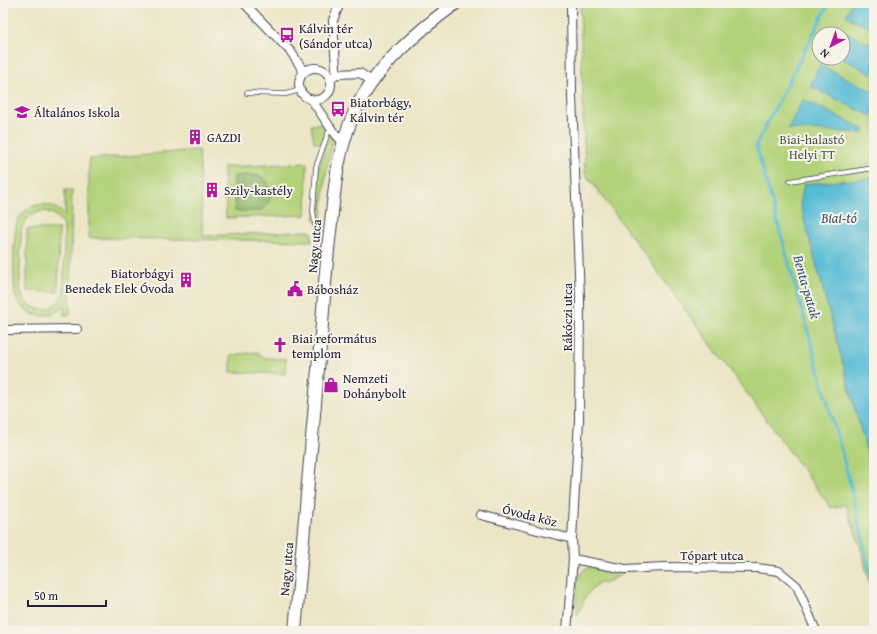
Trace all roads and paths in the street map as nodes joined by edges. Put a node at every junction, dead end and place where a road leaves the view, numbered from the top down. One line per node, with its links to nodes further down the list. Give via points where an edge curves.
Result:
1 (244, 3): 5 (street, via 291,52)
2 (340, 3): 6 (street, via 333,20)
3 (456, 3): 8 (main road, Nagy utca, via 408,42)
4 (571, 3): 20 (street, Rákóczi utca, via 580,298 579,421)
5 (304, 72): 7 (street, via 318,68 327,73); 9 (street, via 299,81)
6 (338, 74): 7 (street); 8 (street, via 360,73)
7 (329, 78): 11 (street, via 328,93 321,99)
8 (374, 82): 13 (main road, Nagy utca, via 356,110)
9 (300, 90): 10 (lane, via 286,94); 11 (street, via 306,98)
10 (247, 93)
11 (311, 99): 12 (street)
12 (332, 130): 13 (street); 16 (lane, via 328,133 316,167 313,211)
13 (343, 143): 22 (main road, Nagy utca, via 335,176 328,245)
14 (874, 168): 15 (lane)
15 (790, 181)
16 (319, 246)
17 (76, 329): 18 (street)
18 (3, 330)
19 (481, 515): 20 (street, Óvoda köz)
20 (572, 539): 21 (street, Rákóczi utca)
21 (573, 559): 23 (street, Rákóczi utca); 24 (street, Tópart utca, via 625,569 757,568 778,571 797,586)
22 (295, 631)
23 (567, 631)
24 (816, 631)

